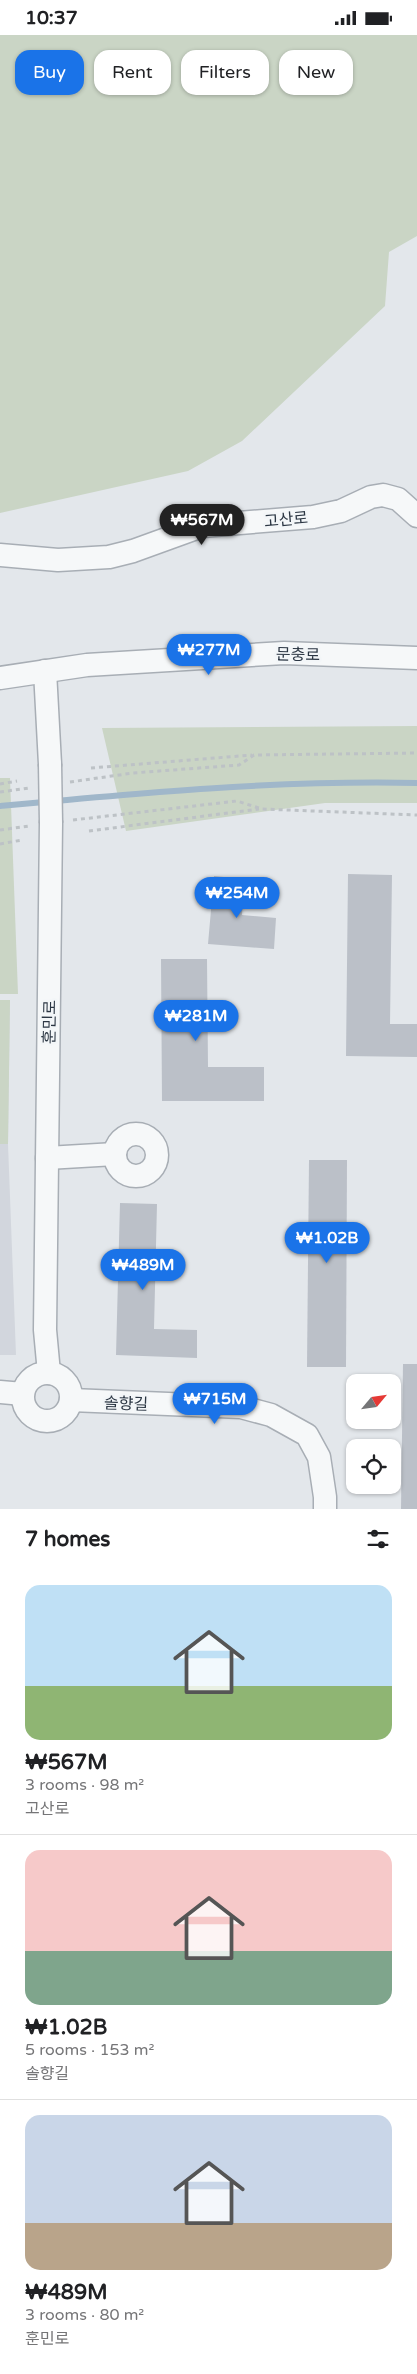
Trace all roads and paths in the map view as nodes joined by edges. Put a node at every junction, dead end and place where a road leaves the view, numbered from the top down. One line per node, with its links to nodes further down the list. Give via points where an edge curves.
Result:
1 (417, 516): 2 (street, 고산로, via 398,499 383,495 342,511 313,517 202,526 109,557 58,560)
2 (0, 555)
3 (417, 658): 4 (street, 문충로, via 284,653 86,665)
4 (45, 671): 5 (street, 문충로); 16 (street, 훈민로, bridge)
5 (0, 678)
6 (417, 753): 7 (path)
7 (254, 755): 8 (path); 10 (path, via 239,765)
8 (91, 768)
9 (17, 781): 11 (path)
10 (66, 782)
11 (0, 784)
12 (38, 786): 13 (path)
13 (0, 792)
14 (262, 809): 15 (path); 16 (path, via 237,801); 18 (path)
15 (417, 815)
16 (50, 823): 17 (path); 22 (street, 훈민로)
17 (0, 829)
18 (89, 831)
19 (22, 840): 20 (path)
20 (0, 844)
21 (115, 1154): 22 (street)
22 (47, 1158): 23 (street, 훈민로, via 46,1330)
23 (49, 1373): 25 (street, via 32,1378); 26 (street, via 66,1382)
24 (0, 1392): 25 (street)
25 (23, 1395): 26 (street, via 28,1412 46,1421 61,1416)
26 (71, 1400): 27 (street, 솔향길, via 241,1407 271,1415 307,1435 319,1457)
27 (325, 1509)

